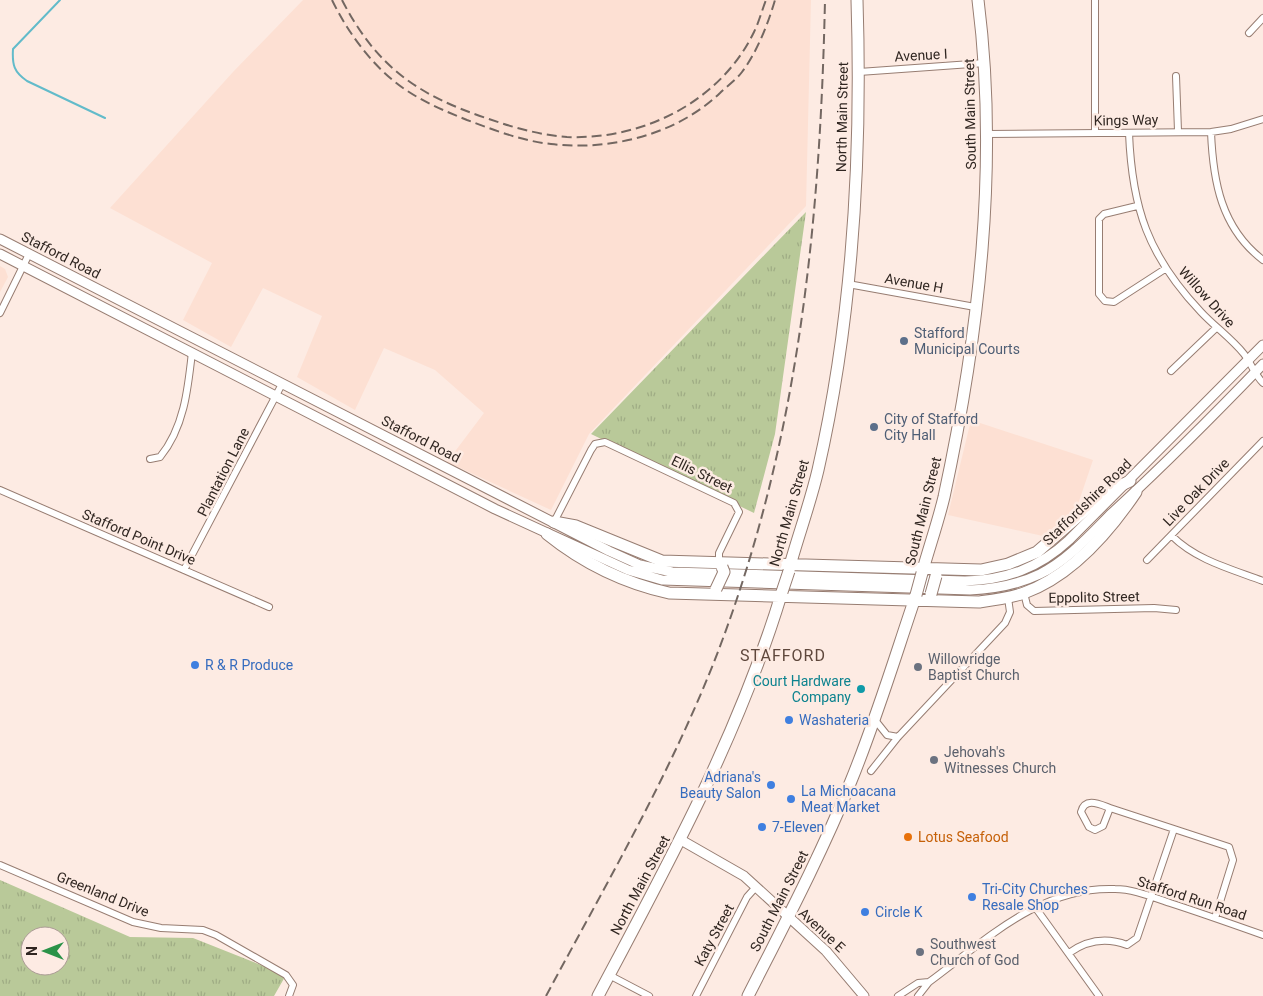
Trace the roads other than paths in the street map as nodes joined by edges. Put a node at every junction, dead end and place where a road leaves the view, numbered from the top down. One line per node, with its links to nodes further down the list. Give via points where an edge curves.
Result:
1 (857, 0): 7 (highway, North Main Street)
2 (978, 0): 6 (highway, South Main Street)
3 (1095, 0): 12 (street)
4 (1263, 18): 5 (street)
5 (1249, 33)
6 (985, 63): 7 (street, Avenue I); 14 (highway, South Main Street)
7 (859, 72): 22 (highway, North Main Street, via 858,149)
8 (1176, 76): 10 (street)
9 (1263, 119): 11 (street, Kings Way)
10 (1178, 132): 11 (street, Kings Way); 13 (street, Kings Way)
11 (1211, 132): 19 (street, via 1215,182 1226,213 1235,230)
12 (1095, 133): 13 (street, Kings Way); 14 (street, Kings Way)
13 (1128, 133): 15 (street, Willow Drive)
14 (987, 134): 23 (highway, South Main Street, via 986,186)
15 (1137, 206): 21 (street, Willow Drive); 21 (street, via 1104,214 1100,219 1098,294 1105,301 1114,302)
16 (0, 239): 18 (main road, Stafford Road)
17 (0, 254): 20 (main road, Stafford Road)
18 (29, 254): 20 (street); 33 (main road, Stafford Road)
19 (1263, 260)
20 (23, 266): 24 (street); 27 (main road, Stafford Road)
21 (1165, 269): 25 (street, Willow Drive)
22 (848, 284): 23 (street, Avenue H); 45 (highway, North Main Street, via 823,445)
23 (975, 307): 47 (highway, South Main Street, via 944,499)
24 (0, 313)
25 (1216, 328): 28 (street, Willow Drive); 30 (street)
26 (1263, 345): 28 (main road, Staffordshire Road)
27 (192, 352): 34 (main road, Stafford Road); 36 (street, via 184,405 176,432 160,457)
28 (1248, 360): 31 (street, Willow Drive); 37 (main road, Staffordshire Road)
29 (1263, 364): 31 (main road, Staffordshire Road)
30 (1171, 371)
31 (1255, 372): 32 (street, Willow Drive); 39 (main road, Staffordshire Road)
32 (1263, 383)
33 (282, 384): 34 (street, Plantation Lane); 40 (main road, Stafford Road)
34 (277, 396): 41 (main road, Stafford Road); 46 (street, Plantation Lane)
35 (1263, 441): 42 (street, Live Oak Drive)
36 (150, 459)
37 (1130, 481): 48 (highway, via 1109,491 1050,542 1024,558 981,570); 50 (main road, Staffordshire Road, via 1059,550 1021,572 979,580)
38 (0, 490): 46 (street, Stafford Point Drive)
39 (1136, 492): 50 (main road, Staffordshire Road, via 1057,564 1022,581 989,590); 52 (highway, via 1122,513 1074,563 1039,587)
40 (554, 522): 44 (highway, via 576,526 662,561); 44 (street, Ellis Street, via 590,450 600,442 610,443 734,503 739,512 719,553); 50 (main road, Stafford Road, via 625,558 657,570)
41 (547, 534): 50 (main road, Stafford Road, via 628,570 662,580); 51 (highway, via 590,564 637,585 669,593)
42 (1172, 536): 43 (street, Live Oak Drive); 49 (street, via 1200,557)
43 (1147, 560)
44 (721, 564): 45 (highway); 51 (highway, bridge, via 724,572)
45 (790, 567): 47 (highway); 53 (highway, North Main Street, bridge)
46 (184, 570): 57 (street, Stafford Point Drive)
47 (923, 570): 48 (highway); 54 (highway, South Main Street, bridge)
48 (941, 572): 55 (highway, bridge)
49 (1263, 581)
50 (853, 582)
51 (714, 592): 53 (highway)
52 (1024, 593): 56 (highway); 58 (street, Eppolito Street, via 1027,605 1034,611)
53 (781, 595): 54 (highway); 64 (highway, North Main Street, via 733,729)
54 (915, 598): 55 (highway); 59 (highway, South Main Street)
55 (934, 598): 56 (highway, via 979,602)
56 (1008, 598): 60 (street, via 1010,612 1005,623)
57 (269, 607)
58 (1176, 610)
59 (875, 720): 60 (street, via 887,735); 69 (highway, South Main Street, via 828,836)
60 (898, 737): 61 (street)
61 (871, 771)
62 (1110, 808): 62 (street, via 1091,802 1085,804 1081,812 1089,827 1095,830 1103,826); 63 (street)
63 (1174, 829): 67 (street); 70 (street, via 1229,847 1232,851 1233,860)
64 (681, 840): 66 (main road, Avenue E, via 734,869); 73 (highway, North Main Street)
65 (0, 865): 75 (street, Greenland Drive, via 133,922 161,928 203,930 216,935 286,975 293,985)
66 (756, 887): 69 (main road, Avenue E); 78 (street, Katy Street)
67 (1150, 896): 68 (street, Stafford Run Road, via 1115,888 1088,890 1056,896); 70 (street, Stafford Run Road); 72 (street, via 1132,943 1100,940 1082,943)
68 (1035, 907): 72 (street); 74 (street, Stafford Run Road)
69 (788, 917): 79 (highway, South Main Street); 80 (main road, Avenue E, via 840,966)
70 (1215, 918): 71 (street, Stafford Run Road)
71 (1263, 935)
72 (1069, 953): 83 (street)
73 (609, 974): 76 (highway, North Main Street); 77 (street)
74 (929, 982): 81 (street, Stafford Run Road, via 918,983); 82 (street, Stafford Run Road)
75 (289, 996)
76 (598, 996)
77 (649, 996)
78 (696, 996)
79 (748, 996)
80 (864, 996)
81 (898, 996)
82 (918, 996)
83 (1099, 996)

